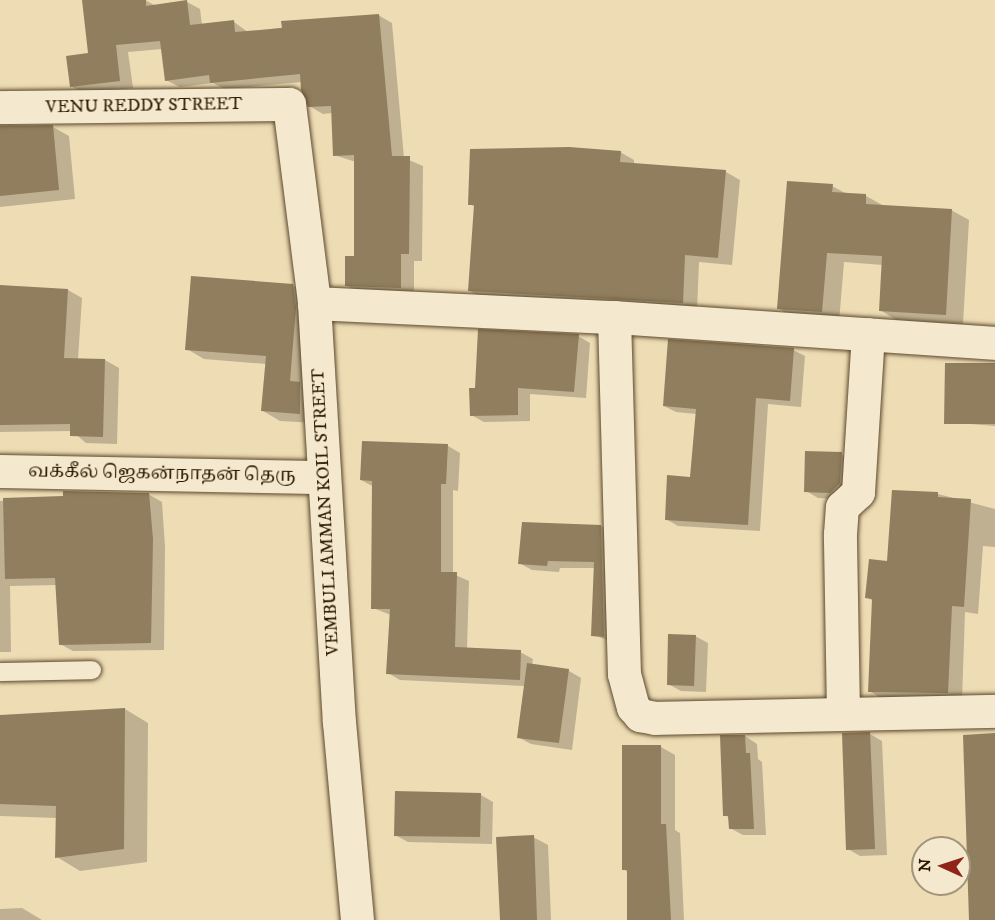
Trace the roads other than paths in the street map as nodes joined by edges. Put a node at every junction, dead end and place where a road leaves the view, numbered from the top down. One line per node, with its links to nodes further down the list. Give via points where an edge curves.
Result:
1 (289, 104): 2 (street, VENU REDDY STREET); 3 (street, VEMBULI AMMAN KOIL STREET)
2 (0, 108)
3 (314, 303): 4 (street); 8 (street, VEMBULI AMMAN KOIL STREET)
4 (614, 317): 5 (street); 12 (street, via 625,681 633,707 640,715 655,718)
5 (868, 334): 6 (street); 12 (street, via 858,492 842,507)
6 (995, 343)
7 (0, 471): 8 (street, வக்கீல் ஜெகன்நாதன் தெரு)
8 (324, 477): 13 (street, VEMBULI AMMAN KOIL STREET, via 339,722)
9 (92, 670): 10 (lane)
10 (0, 672)
11 (995, 711): 12 (street)
12 (843, 713)
13 (357, 920)

